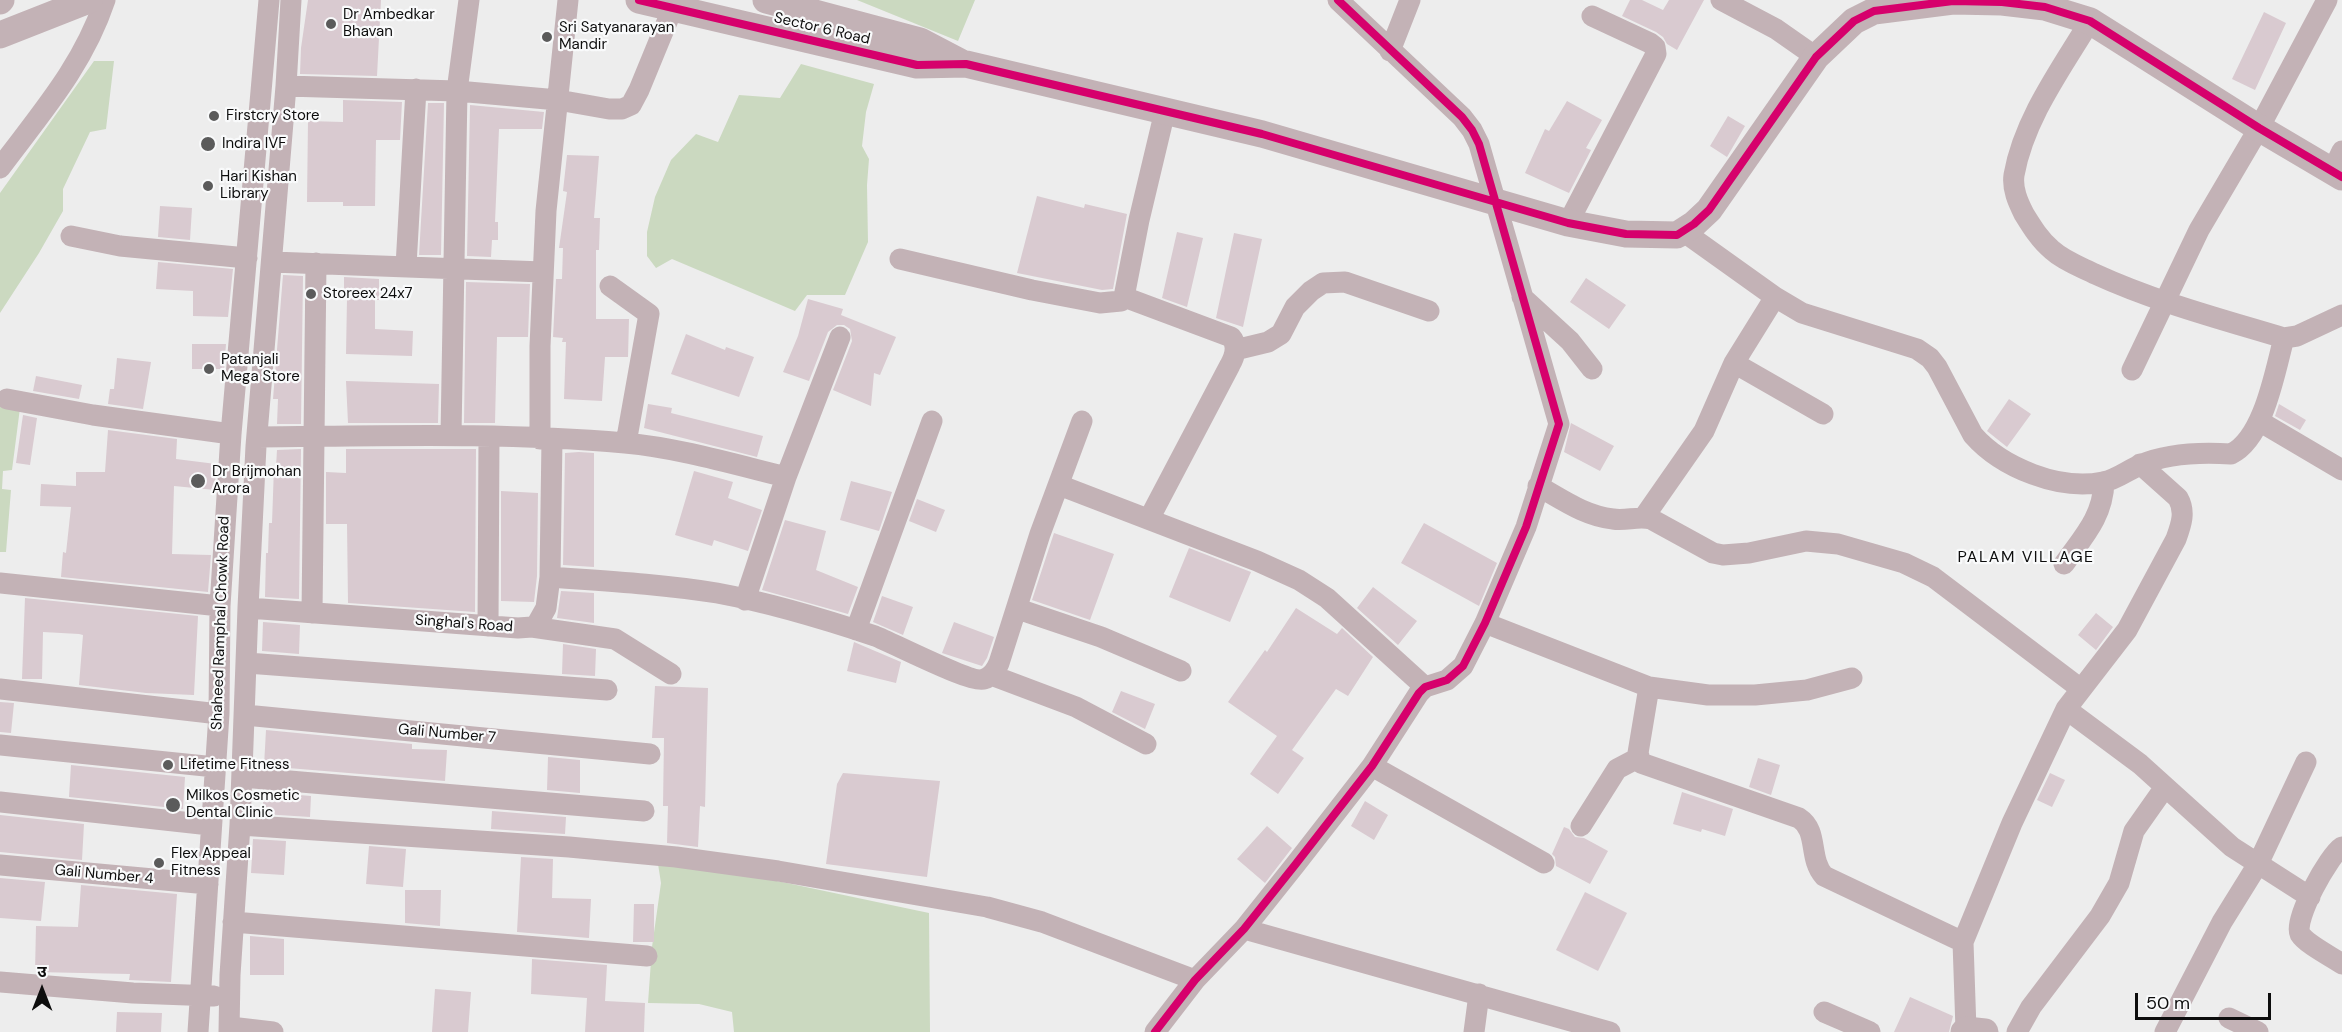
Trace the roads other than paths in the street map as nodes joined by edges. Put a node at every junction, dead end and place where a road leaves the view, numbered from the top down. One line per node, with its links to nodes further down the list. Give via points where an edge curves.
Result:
1 (89, 0): 17 (street)
2 (105, 0): 28 (street, via 83,54)
3 (269, 0): 33 (street, Shaheed Ramphal Chowk Road)
4 (291, 0): 21 (street, Shaheed Ramphal Chowk Road)
5 (469, 0): 23 (street)
6 (568, 0): 24 (street)
7 (639, 0): 14 (street, Sector 6 Road)
8 (766, 0): 20 (street, Sector 6 Road, via 920,41)
9 (1338, 0): 18 (street)
10 (1410, 0): 18 (street)
11 (1721, 0): 19 (street, via 1776,29)
12 (1953, 0): 16 (street, via 2045,7); 19 (street, via 1874,11 1854,21)
13 (2327, 0): 26 (street)
14 (674, 4): 20 (street, Sector 6 Road, via 917,65); 24 (street, via 631,105 609,109)
15 (1592, 16): 30 (street, via 1650,43 1656,54)
16 (2090, 21): 26 (street); 44 (street, via 2033,118 2014,177 2014,191 2028,220 2052,250 2118,284)
17 (0, 35)
18 (1390, 51): 29 (street, via 1472,130)
19 (1816, 57): 31 (street, via 1709,210)
20 (966, 64): 25 (street)
21 (286, 86): 22 (street); 35 (street, Shaheed Ramphal Chowk Road)
22 (416, 89): 23 (street); 37 (street)
23 (457, 91): 24 (street); 38 (street)
24 (558, 100): 39 (street)
25 (1165, 111): 29 (street, via 1262,134); 41 (street)
26 (2259, 128): 27 (street); 44 (street, via 2199,230)
27 (2338, 166)
28 (0, 168)
29 (1495, 202): 30 (street); 42 (street)
30 (1568, 223): 31 (street, via 1635,234)
31 (1684, 232): 43 (street)
32 (71, 236): 33 (street, via 120,246)
33 (247, 258): 58 (street, Shaheed Ramphal Chowk Road)
34 (900, 259): 41 (street, via 1100,303)
35 (272, 262): 36 (street); 62 (street, Shaheed Ramphal Chowk Road)
36 (316, 263): 37 (street); 60 (street)
37 (406, 266): 38 (street)
38 (455, 268): 39 (street); 59 (street)
39 (543, 272): 63 (street)
40 (610, 286): 64 (street, via 649,314)
41 (1124, 297): 49 (street, via 1231,337)
42 (1522, 297): 51 (street, via 1570,341); 70 (street, via 1559,424)
43 (1774, 297): 50 (street); 68 (street, via 1813,318 1896,341 1930,358 1973,435 1998,456 2047,480 2067,485)
44 (2164, 302): 48 (street); 52 (street)
45 (1429, 311): 49 (street, via 1345,282 1323,283 1295,307 1281,334 1268,342)
46 (2342, 315): 48 (street)
47 (840, 337): 67 (street)
48 (2284, 338): 57 (street)
49 (1235, 350): 72 (street)
50 (1734, 363): 54 (street); 71 (street, via 1704,430)
51 (1592, 369)
52 (2132, 370)
53 (7, 399): 58 (street)
54 (1823, 414)
55 (932, 421): 84 (street)
56 (1082, 421): 69 (street)
57 (2259, 421): 65 (street, via 2248,440 2231,454 2183,454); 66 (street)
58 (231, 434): 77 (street, Shaheed Ramphal Chowk Road)
59 (451, 435): 60 (street); 61 (street)
60 (314, 436): 62 (street); 80 (street)
61 (489, 436): 63 (street); 82 (street)
62 (257, 437): 78 (street, Shaheed Ramphal Chowk Road)
63 (546, 439): 64 (street); 74 (street)
64 (626, 443): 67 (street)
65 (2140, 464): 68 (street); 93 (street, via 2178,498 2183,511 2180,528 2127,630)
66 (2342, 471)
67 (786, 477): 76 (street)
68 (2104, 482): 73 (street, via 2098,516)
69 (1059, 485): 72 (street); 79 (street)
70 (1538, 486): 71 (street, via 1592,516); 81 (street, via 1526,526)
71 (1644, 518): 93 (street, via 1723,555 1806,541 1838,544 1904,563 1933,577)
72 (1149, 519): 90 (street, via 1299,580 1327,598)
73 (2064, 564)
74 (550, 578): 76 (street, via 663,586); 83 (street, via 546,608)
75 (0, 583): 77 (street)
76 (745, 600): 84 (street)
77 (220, 606): 96 (street, Shaheed Ramphal Chowk Road)
78 (248, 608): 80 (street, Singhal's Road); 85 (street, Shaheed Ramphal Chowk Road)
79 (1018, 609): 86 (street, via 1101,637); 88 (street)
80 (312, 613): 82 (street, Singhal's Road)
81 (1485, 623): 90 (street, via 1456,674); 91 (street)
82 (488, 626): 83 (street, Singhal's Road)
83 (531, 627): 87 (street, Singhal's Road, via 615,639)
84 (856, 630): 88 (street, via 970,678 984,680)
85 (247, 663): 94 (street); 97 (street, Shaheed Ramphal Chowk Road)
86 (1181, 671)
87 (671, 674)
88 (991, 675): 98 (street, via 1076,707)
89 (1852, 678): 91 (street, via 1808,690 1755,695 1708,695)
90 (1425, 687): 103 (street)
91 (1649, 687): 101 (street)
92 (0, 689): 96 (street)
93 (2081, 689): 95 (street)
94 (607, 690)
95 (2066, 709): 106 (street); 120 (street)
96 (219, 714): 104 (street, Shaheed Ramphal Chowk Road)
97 (244, 715): 100 (street, Gali Number 7); 105 (street, Shaheed Ramphal Chowk Road)
98 (1146, 744)
99 (0, 745): 104 (street)
100 (650, 754)
101 (1638, 758): 111 (street, via 1617,769); 120 (street, via 1646,766 1799,818 1808,826 1816,865 1824,876)
102 (2306, 762): 114 (street)
103 (1372, 766): 113 (street); 119 (street)
104 (215, 767): 109 (street, Shaheed Ramphal Chowk Road)
105 (242, 777): 108 (street); 110 (street, Shaheed Ramphal Chowk Road)
106 (2165, 786): 114 (street, via 2232,847); 138 (street, via 2134,831 2119,883 2100,916 2031,1007)
107 (0, 802): 109 (street)
108 (644, 811)
109 (210, 825): 116 (street, Shaheed Ramphal Chowk Road)
110 (240, 825): 118 (street, Shaheed Ramphal Chowk Road); 123 (street, via 676,856 778,871 998,910 1042,922)
111 (1581, 826)
112 (2342, 847): 117 (street, via 2330,860)
113 (1544, 863)
114 (2258, 864): 117 (street); 139 (street, via 2222,922)
115 (0, 865): 116 (street, Gali Number 4)
116 (208, 884): 127 (street, Shaheed Ramphal Chowk Road)
117 (2310, 897): 122 (street, via 2298,925 2300,933)
118 (233, 922): 121 (street); 125 (street, Shaheed Ramphal Chowk Road)
119 (1244, 929): 123 (street); 126 (street)
120 (1963, 942): 131 (street)
121 (647, 956)
122 (2342, 964)
123 (1195, 980): 134 (street)
124 (0, 982): 127 (street)
125 (230, 994): 127 (street); 130 (street, Shaheed Ramphal Chowk Road)
126 (1479, 994): 135 (street); 136 (street)
127 (201, 996): 132 (street, Shaheed Ramphal Chowk Road)
128 (1824, 1012): 137 (street)
129 (2229, 1018): 140 (street)
130 (230, 1030): 133 (street)
131 (1972, 1031)
132 (198, 1032)
133 (273, 1032)
134 (1155, 1032)
135 (1474, 1032)
136 (1610, 1032)
137 (1870, 1032)
138 (2017, 1032)
139 (2165, 1032)
140 (2258, 1032)

